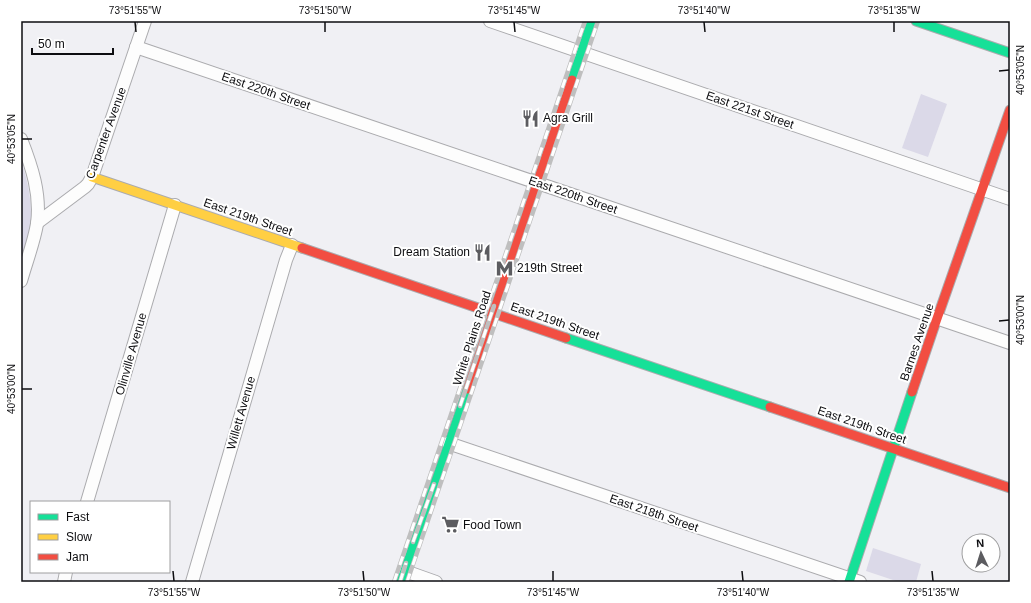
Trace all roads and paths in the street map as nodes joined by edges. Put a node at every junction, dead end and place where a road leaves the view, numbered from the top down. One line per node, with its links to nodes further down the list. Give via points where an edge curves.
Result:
1 (145, 21): 5 (street, Carpenter Avenue)
2 (490, 21): 6 (street, East 221st Street)
3 (592, 21): 6 (street, White Plains Road)
4 (916, 21): 7 (street)
5 (136, 47): 10 (street, Carpenter Avenue); 11 (street, East 220th Street)
6 (581, 52): 11 (street, White Plains Road); 12 (street, East 221st Street)
7 (1010, 53)
8 (1010, 110): 12 (street, Barnes Avenue)
9 (21, 140): 15 (street, via 34,177)
10 (92, 177): 14 (street, East 219th Street); 15 (street, Carpenter Avenue, via 85,187)
11 (537, 183): 18 (street, White Plains Road); 19 (street, East 220th Street)
12 (982, 189): 13 (street, East 221st Street); 19 (street, Barnes Avenue)
13 (1010, 199)
14 (175, 205): 16 (street, East 219th Street); 24 (street, Olinville Avenue)
15 (37, 223): 17 (street)
16 (292, 244): 18 (street, East 219th Street); 27 (street, Willett Avenue)
17 (21, 281)
18 (493, 312): 21 (street, White Plains Road); 22 (street, East 219th Street)
19 (937, 319): 20 (street, East 220th Street); 22 (street, Barnes Avenue)
20 (1010, 344)
21 (448, 443): 25 (street, White Plains Road); 26 (street, East 218th Street)
22 (894, 449): 23 (street, East 219th Street); 26 (street, Barnes Avenue)
23 (1010, 488)
24 (87, 501)
25 (403, 577): 28 (street, White Plains Road); 29 (street)
26 (853, 581)
27 (192, 582)
28 (393, 582)
29 (436, 582)

